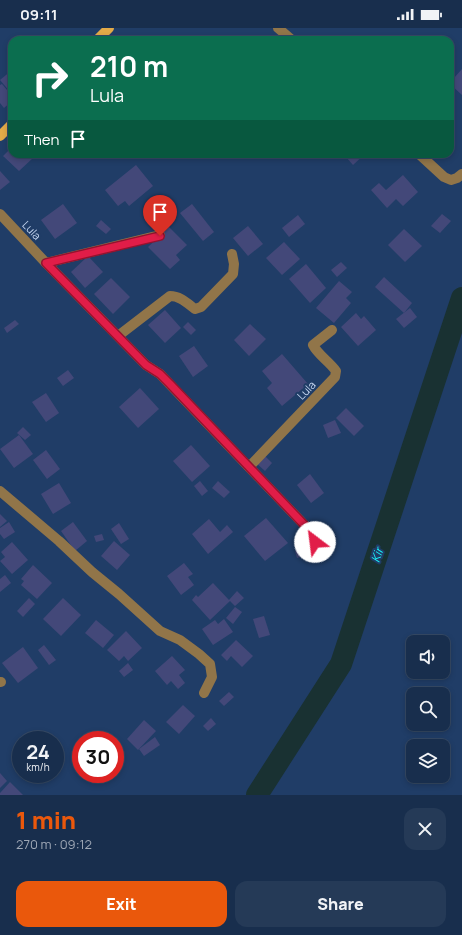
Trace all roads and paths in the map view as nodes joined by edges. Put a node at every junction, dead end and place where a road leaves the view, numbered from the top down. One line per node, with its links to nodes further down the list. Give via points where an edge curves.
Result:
1 (109, 28): 2 (main road)
2 (101, 36)
3 (8, 128): 4 (main road)
4 (0, 136)
5 (423, 158): 6 (street, via 444,177 451,180)
6 (462, 174)
7 (0, 214): 10 (street, Lula)
8 (160, 236): 10 (street)
9 (232, 254): 12 (street, via 233,274 201,307 195,309 181,298 170,296)
10 (46, 263): 12 (street, Lula)
11 (332, 330): 13 (street, Lula, via 313,345 336,371 335,377)
12 (118, 336): 13 (street, Lula, via 146,365 160,374)
13 (249, 467): 15 (street, Lula, via 313,534)
14 (0, 492): 16 (street, via 160,631 180,640 210,664 212,677)
15 (315, 542)
16 (204, 693)

